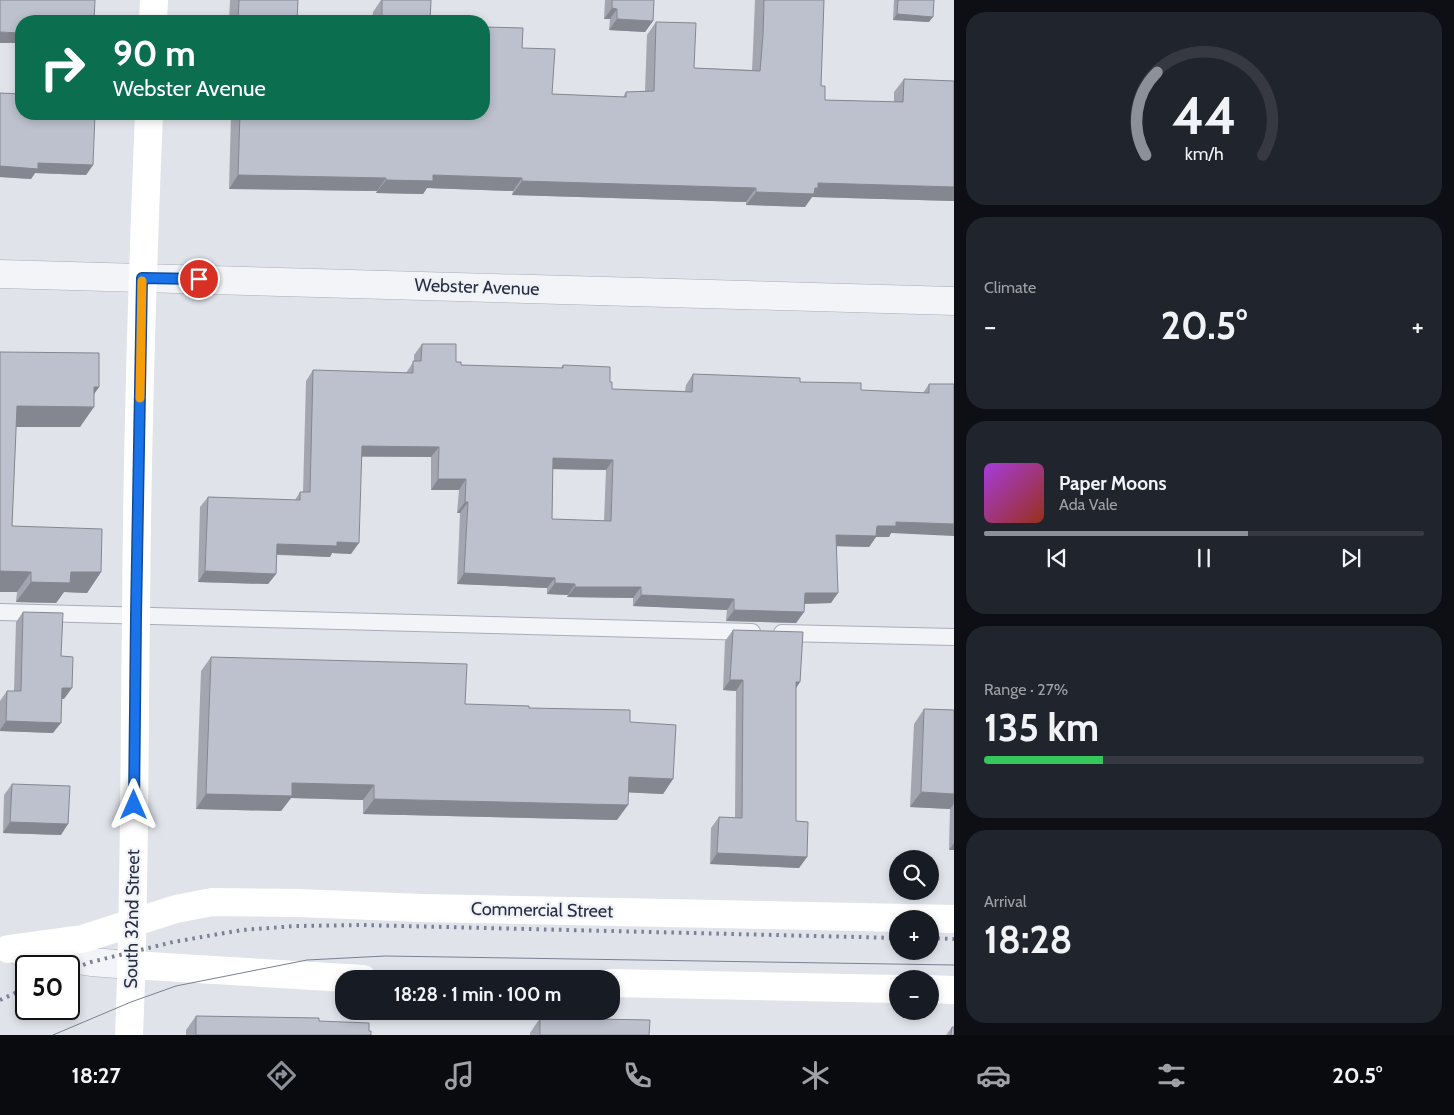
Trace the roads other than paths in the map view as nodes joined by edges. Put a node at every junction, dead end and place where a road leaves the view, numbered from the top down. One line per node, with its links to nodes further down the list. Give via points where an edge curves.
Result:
1 (154, 0): 2 (main road)
2 (153, 15)
3 (149, 120): 5 (main road, South 32nd Street)
4 (0, 274): 5 (street, Webster Avenue)
5 (142, 278): 6 (street, Webster Avenue); 8 (main road, South 32nd Street)
6 (954, 301)
7 (0, 612): 8 (lane)
8 (136, 616): 9 (lane); 11 (main road, South 32nd Street)
9 (954, 637)
10 (954, 919): 11 (main road, Commercial Street, via 212,902)
11 (132, 922): 12 (main road, Commercial Street, via 82,939); 13 (main road, South 32nd Street)
12 (4, 949): 13 (street)
13 (132, 965): 14 (main road); 19 (main road, South 32nd Street)
14 (335, 977)
15 (620, 983): 16 (main road)
16 (889, 988)
17 (939, 989): 18 (main road)
18 (954, 990)
19 (129, 1035)

